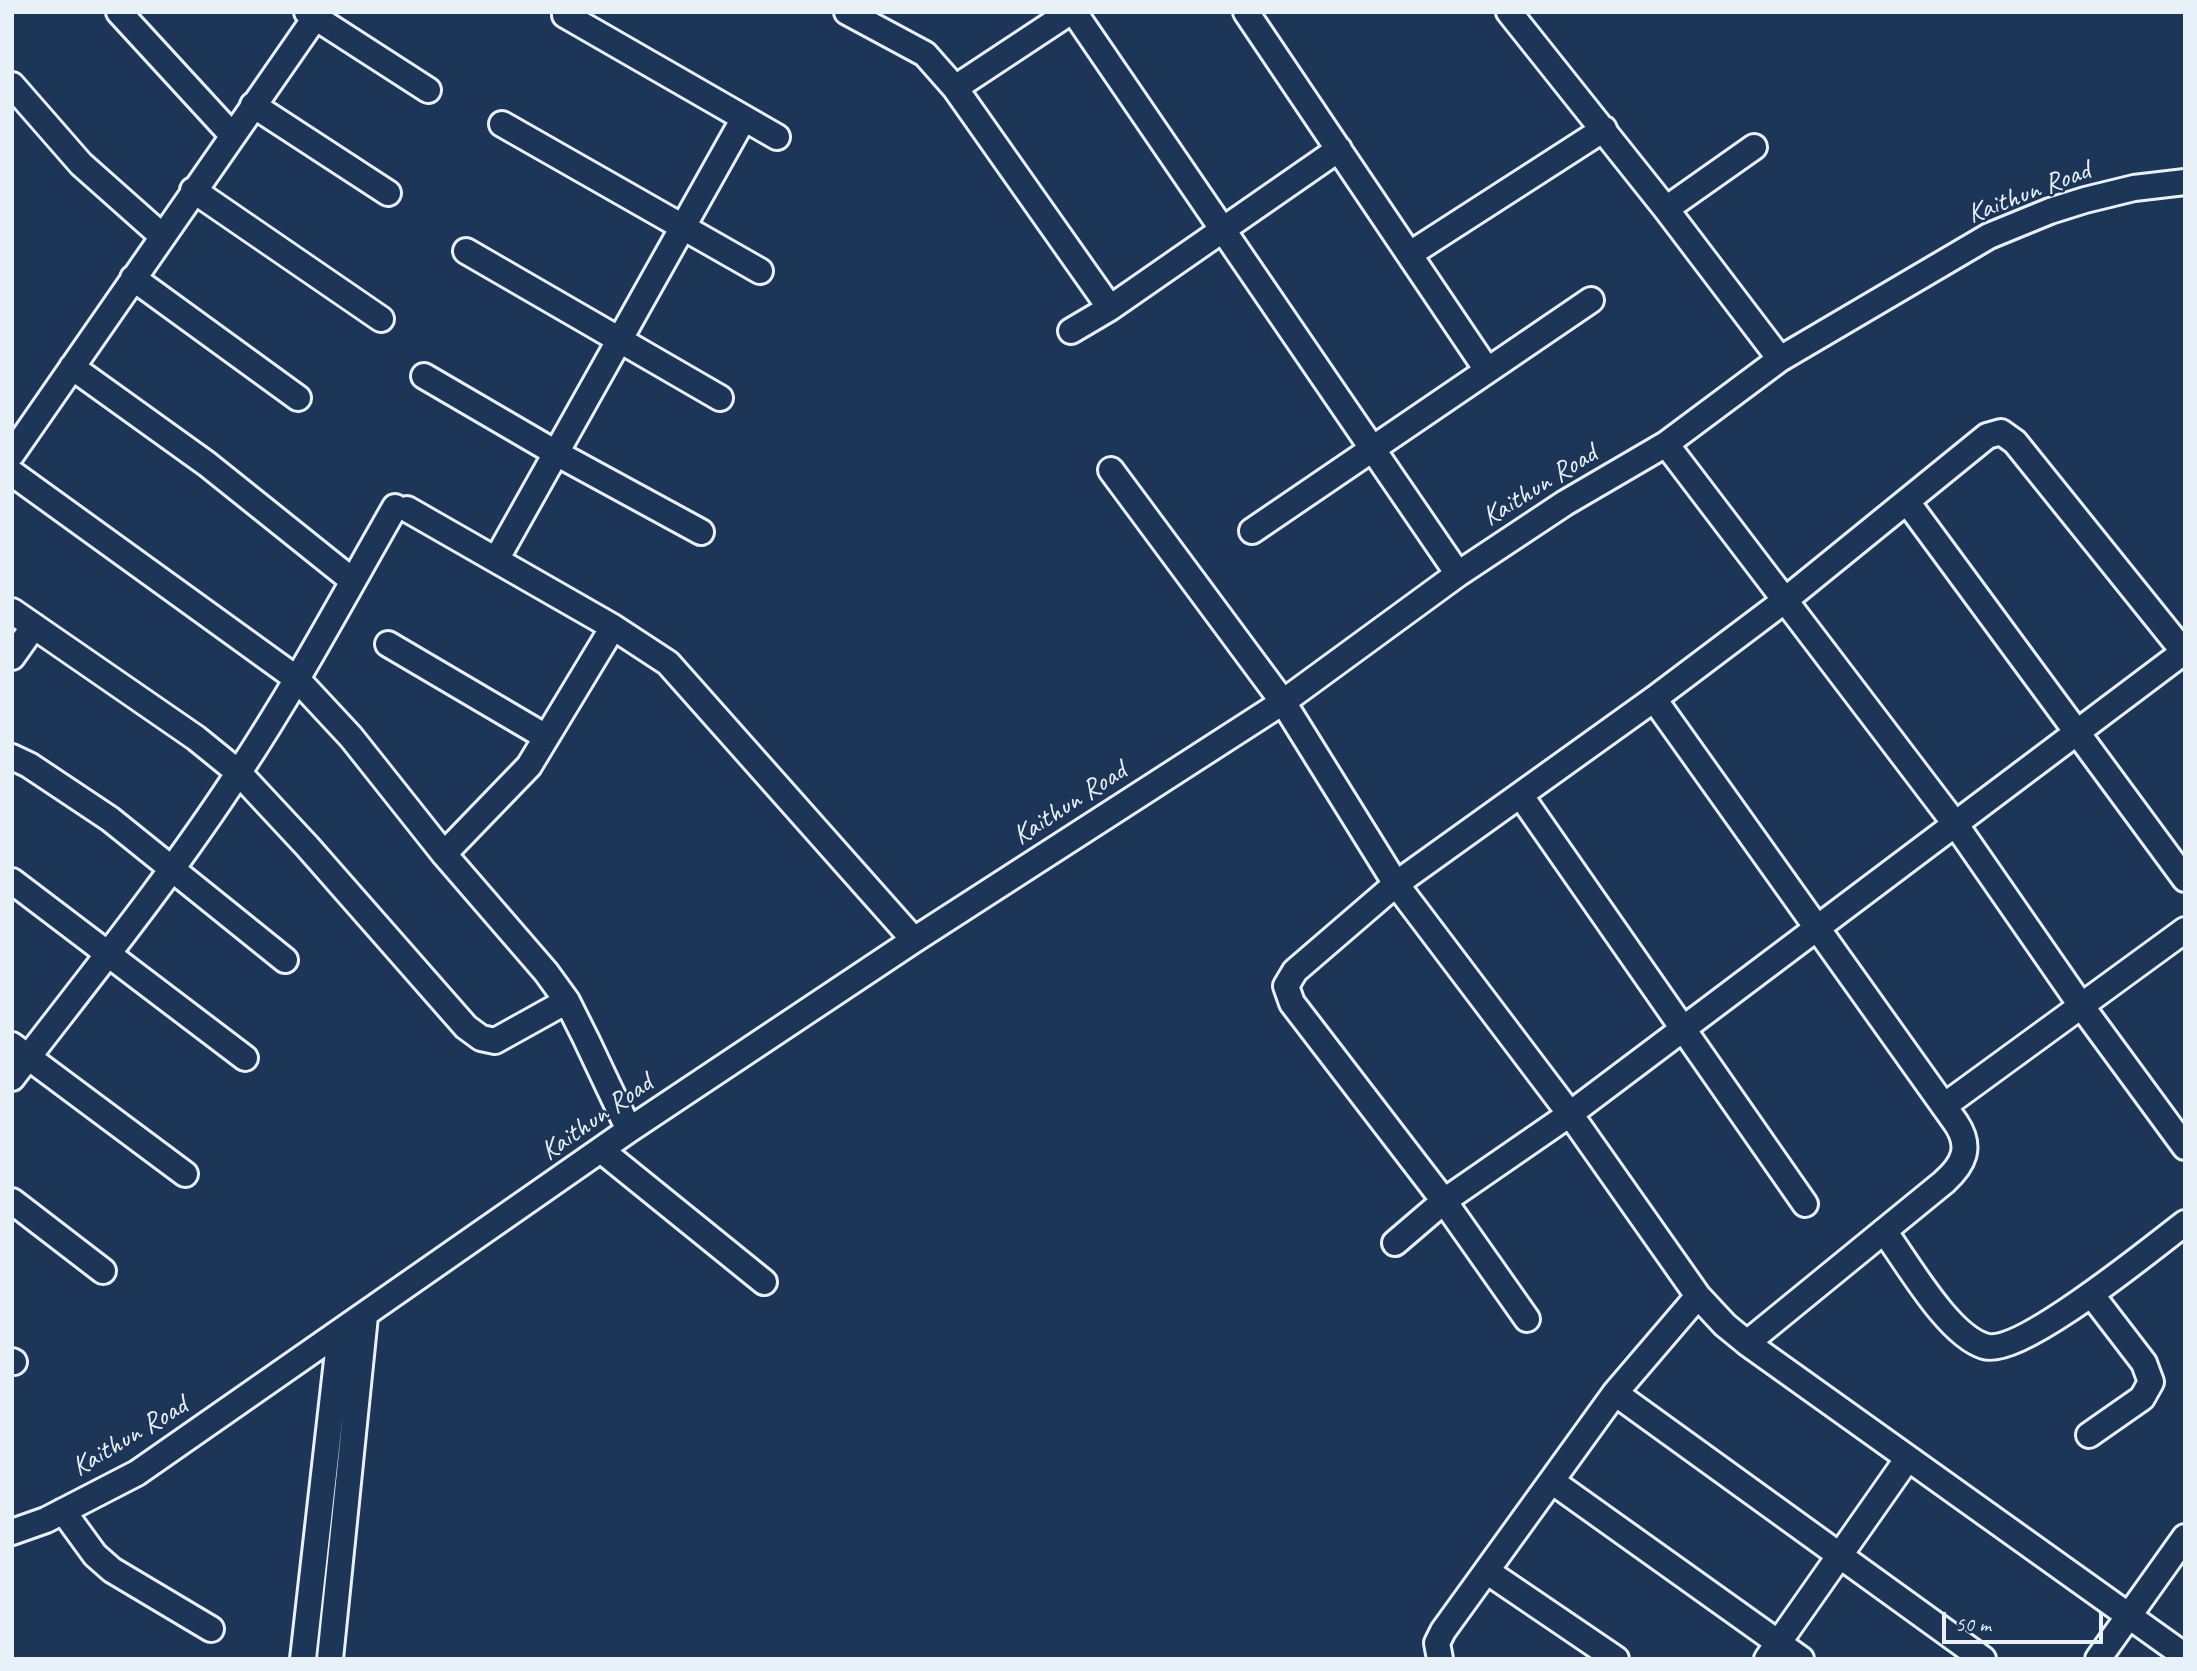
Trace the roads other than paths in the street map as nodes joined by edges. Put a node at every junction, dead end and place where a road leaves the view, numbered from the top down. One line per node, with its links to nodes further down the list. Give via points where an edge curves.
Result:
1 (119, 12): 15 (street)
2 (848, 12): 9 (street, via 925,54)
3 (1072, 12): 9 (street); 24 (street)
4 (1246, 12): 18 (street)
5 (1509, 12): 14 (street)
6 (314, 14): 10 (street); 11 (street)
7 (565, 15): 12 (street)
8 (12, 85): 25 (street, via 81,164)
9 (955, 88): 31 (street)
10 (428, 90)
11 (253, 105): 15 (street); 21 (street)
12 (744, 118): 16 (street); 23 (street)
13 (502, 124): 23 (street)
14 (1604, 129): 22 (street); 27 (street)
15 (232, 135): 20 (street)
16 (777, 137)
17 (1754, 147): 22 (street)
18 (1339, 149): 24 (street); 27 (street)
19 (2185, 182): 35 (street, Kaithun Road, via 2084,200 1989,236)
20 (193, 190): 25 (street); 32 (street)
21 (388, 193)
22 (1666, 209): 35 (street)
23 (683, 228): 28 (street); 34 (street)
24 (1223, 230): 31 (street); 42 (street)
25 (162, 236): 29 (street)
26 (466, 251): 34 (street)
27 (1410, 254): 37 (street)
28 (760, 271)
29 (132, 278): 36 (street); 39 (street)
30 (1591, 300): 37 (street)
31 (1111, 308): 33 (street)
32 (382, 319)
33 (1071, 331)
34 (619, 342): 40 (street); 43 (street)
35 (1780, 359): 41 (street, Kaithun Road)
36 (72, 367): 44 (street); 52 (street, via 207,464)
37 (1487, 370): 42 (street)
38 (424, 376): 43 (street)
39 (298, 398)
40 (720, 398)
41 (1665, 444): 51 (street, Kaithun Road); 53 (street)
42 (1373, 449): 48 (street); 51 (street)
43 (556, 453): 49 (street); 50 (street)
44 (12, 454)
45 (1111, 470): 62 (street)
46 (12, 473): 60 (street)
47 (1908, 503): 53 (street); 58 (street, via 1987,436 2001,432 2015,442); 63 (street)
48 (1252, 531)
49 (701, 532)
50 (496, 561): 52 (street, via 401,508); 56 (street)
51 (1458, 575): 62 (street, Kaithun Road)
52 (353, 581): 60 (street)
53 (1784, 601): 61 (street); 68 (street)
54 (12, 611): 55 (street)
55 (34, 626): 59 (street); 66 (street)
56 (613, 627): 64 (street); 76 (street, via 668,663)
57 (388, 644): 64 (street)
58 (2184, 652): 63 (street)
59 (12, 657)
60 (297, 679): 66 (street); 69 (street, via 351,737)
61 (1654, 699): 67 (street); 74 (street)
62 (1283, 702): 73 (street); 76 (street, Kaithun Road)
63 (2076, 735): 68 (street); 71 (street)
64 (546, 737): 69 (street, via 528,766)
65 (12, 757): 70 (street, via 110,819)
66 (239, 773): 70 (street); 79 (street, via 466,1027 481,1038 495,1041)
67 (1521, 796): 73 (street); 81 (street)
68 (1956, 825): 74 (street); 80 (street)
69 (444, 854): 79 (street)
70 (171, 866): 77 (street); 78 (street)
71 (2185, 879)
72 (12, 881): 77 (street)
73 (1396, 884): 86 (street); 92 (street, via 1295,971 1286,986 1292,1003)
74 (1817, 926): 81 (street); 85 (street)
75 (2185, 930): 80 (street)
76 (915, 940): 87 (street, Kaithun Road)
77 (108, 954): 82 (street); 83 (street)
78 (285, 960)
79 (567, 1001): 87 (street)
80 (2080, 1004): 85 (street); 88 (street)
81 (1682, 1028): 86 (street); 93 (street)
82 (20, 1051): 84 (street); 90 (street)
83 (245, 1058)
84 (12, 1078)
85 (1944, 1107): 95 (street, via 1964,1135 1962,1163)
86 (1570, 1114): 92 (street); 100 (street)
87 (629, 1130): 89 (street, Kaithun Road)
88 (2185, 1147)
89 (601, 1150): 98 (street); 101 (street, Kaithun Road)
90 (185, 1174)
91 (12, 1201): 97 (street)
92 (1444, 1201): 96 (street); 102 (street)
93 (1805, 1204)
94 (2185, 1223): 99 (street)
95 (1884, 1231): 99 (street, via 1958,1329 1985,1347 2017,1341); 104 (street)
96 (1395, 1243)
97 (103, 1271)
98 (765, 1282)
99 (2091, 1294): 106 (street, via 2144,1363 2151,1382 2142,1398)
100 (1698, 1296): 104 (street); 105 (street)
101 (365, 1316): 103 (street, Kaithun Road); 119 (street)
102 (1527, 1319)
103 (340, 1334): 109 (street, Kaithun Road, via 137,1473); 118 (street)
104 (1747, 1343): 107 (street)
105 (1615, 1393): 108 (street); 112 (street)
106 (2089, 1435)
107 (1908, 1458): 112 (street); 114 (street)
108 (1553, 1482): 113 (street); 116 (street)
109 (63, 1511): 110 (street, Kaithun Road); 115 (street, via 112,1570)
110 (12, 1532)
111 (2185, 1537): 114 (street)
112 (1840, 1555): 116 (street); 123 (street)
113 (1488, 1572): 120 (street, via 1443,1631 1437,1643); 121 (street)
114 (2130, 1615): 117 (street); 124 (street)
115 (211, 1629)
116 (1773, 1651): 122 (street)
117 (2185, 1656)
118 (303, 1659)
119 (330, 1659)
120 (1440, 1659)
121 (1616, 1659)
122 (1801, 1659)
123 (1983, 1659)
124 (2098, 1659)

